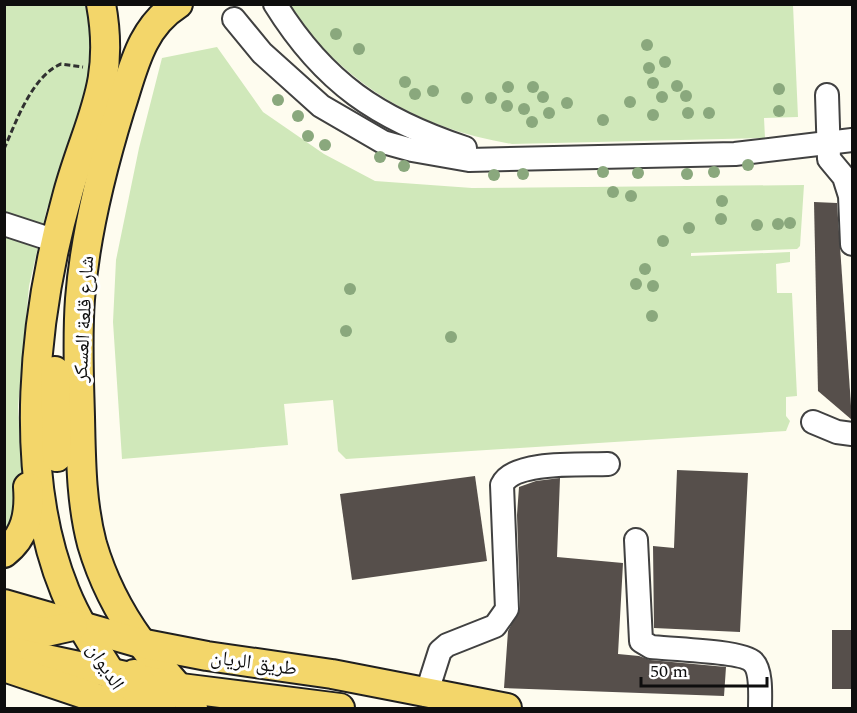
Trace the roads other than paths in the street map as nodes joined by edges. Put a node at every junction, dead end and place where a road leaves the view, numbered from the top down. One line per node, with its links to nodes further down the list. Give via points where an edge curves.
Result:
1 (101, 4): 10 (main road, شارع قلعة العسكر, via 105,39 101,94)
2 (178, 4): 19 (main road, شارع قلعة العسكر, via 152,28 136,55 102,171 84,261 78,339 82,489)
3 (275, 4): 8 (street, via 321,64 376,110 431,137)
4 (234, 19): 8 (street, via 296,86 351,126 383,142 412,150 469,160)
5 (826, 95): 7 (street)
6 (852, 140): 7 (street)
7 (829, 152): 8 (street); 11 (street, via 850,196)
8 (504, 159)
9 (4, 224): 10 (street)
10 (56, 241): 12 (main road, شارع قلعة العسكر)
11 (852, 244)
12 (49, 273): 13 (main road, شارع قلعة العسكر); 21 (main road, via 60,501)
13 (36, 413): 18 (main road, via 25,437 28,515 21,534); 21 (main road, شارع قلعة العسكر, via 39,480 50,545 65,591)
14 (813, 422): 15 (street)
15 (852, 434)
16 (608, 464): 26 (street, via 522,469 505,479 502,485 507,609 495,626 440,651)
17 (636, 540): 33 (street, via 641,640 651,647 729,654 750,660 756,667)
18 (4, 553)
19 (104, 578): 21 (main road); 25 (main road, شارع قلعة العسكر)
20 (4, 604): 21 (main road, طريق الريان)
21 (86, 615): 22 (main road, via 46,632); 25 (main road, الديوان); 25 (main road, طريق الريان)
22 (4, 628)
23 (4, 650): 25 (main road, طريق الريان)
24 (4, 666): 29 (main road, via 99,699)
25 (137, 666): 26 (main road, طريق الريان, via 207,656 332,674); 27 (main road); 30 (main road, الديوان)
26 (426, 695): 32 (main road, طريق الريان)
27 (179, 702): 28 (main road, طريق الريان)
28 (275, 705): 31 (main road, طريق الريان)
29 (114, 708)
30 (132, 708)
31 (340, 708)
32 (507, 708)
33 (760, 708)

